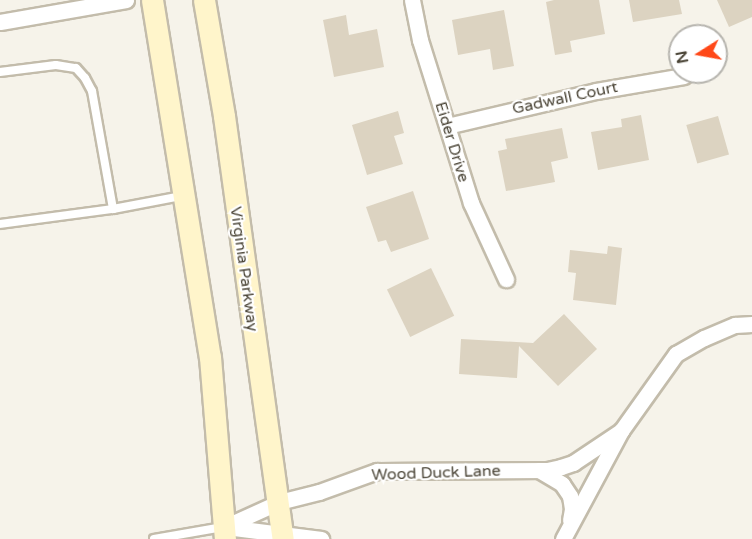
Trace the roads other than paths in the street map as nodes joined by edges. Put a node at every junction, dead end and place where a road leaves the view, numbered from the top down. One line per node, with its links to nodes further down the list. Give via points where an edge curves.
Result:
1 (126, 0): 5 (street)
2 (204, 0): 16 (main road, Virginia Parkway)
3 (412, 0): 8 (street, Eider Drive)
4 (146, 1): 9 (main road, via 173,119)
5 (0, 22)
6 (0, 72): 10 (lane, via 56,66 76,68 85,78 92,91)
7 (668, 79): 8 (street, Gadwall Court, via 596,91)
8 (447, 126): 12 (street, Eider Drive, via 471,203)
9 (183, 196): 10 (lane); 17 (main road, via 210,357)
10 (114, 209): 11 (lane)
11 (0, 224)
12 (506, 279)
13 (752, 324): 14 (street, Wood Duck Lane, via 735,326 676,354)
14 (621, 431): 15 (street, Wood Duck Lane, via 573,463); 18 (street, Wood Duck Lane)
15 (539, 470): 16 (street, Wood Duck Lane, via 377,471); 18 (street, Wood Duck Lane, via 562,484 570,496 572,509)
16 (279, 502): 17 (street, Wood Duck Lane); 19 (main road, Virginia Parkway)
17 (225, 533): 19 (street); 20 (lane)
18 (566, 534)
19 (283, 536): 21 (street)
20 (153, 539)
21 (321, 539)

